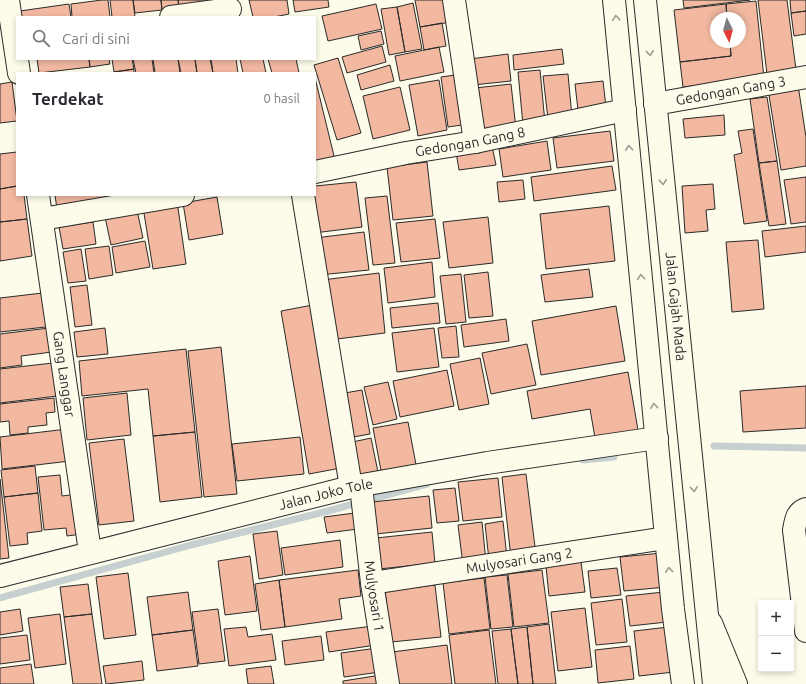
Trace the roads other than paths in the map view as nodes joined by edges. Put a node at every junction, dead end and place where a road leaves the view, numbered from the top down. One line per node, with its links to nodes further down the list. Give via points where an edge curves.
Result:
1 (8, 0): 7 (street)
2 (454, 0): 13 (street)
3 (614, 0): 12 (street, one-way to 3)
4 (645, 0): 11 (street, Jalan Gajah Mada, one-way to 11)
5 (230, 9): 6 (street)
6 (178, 16)
7 (15, 39)
8 (17, 60): 9 (street)
9 (19, 72)
10 (806, 77): 11 (street, Gedongan Gang 3)
11 (655, 104): 26 (street, Jalan Gajah Mada, one-way to 26)
12 (625, 110): 13 (street, Gedongan Gang 8); 19 (street, one-way to 12)
13 (475, 142): 14 (street, Gedongan Gang 8)
14 (316, 172)
15 (38, 196): 18 (street, Gang Langgar)
16 (177, 196): 18 (street)
17 (303, 196): 20 (street, Mulyosari 1)
18 (42, 219): 23 (street, Gang Langgar)
19 (657, 438): 20 (street, Jalan Joko Tole, via 486,463); 22 (street)
20 (360, 494): 23 (street, Jalan Joko Tole); 25 (street, Mulyosari 1)
21 (806, 509): 27 (street, via 796,516 794,530)
22 (666, 538): 25 (street, Mulyosari Gang 2); 29 (street, one-way to 22)
23 (90, 552): 24 (street, Jalan Joko Tole)
24 (0, 576)
25 (372, 583): 28 (street, Mulyosari 1)
26 (706, 612): 30 (street, Jalan Gajah Mada); 31 (street, Jalan Gajah Mada)
27 (806, 631)
28 (388, 684)
29 (682, 684)
30 (714, 684)
31 (736, 684)

